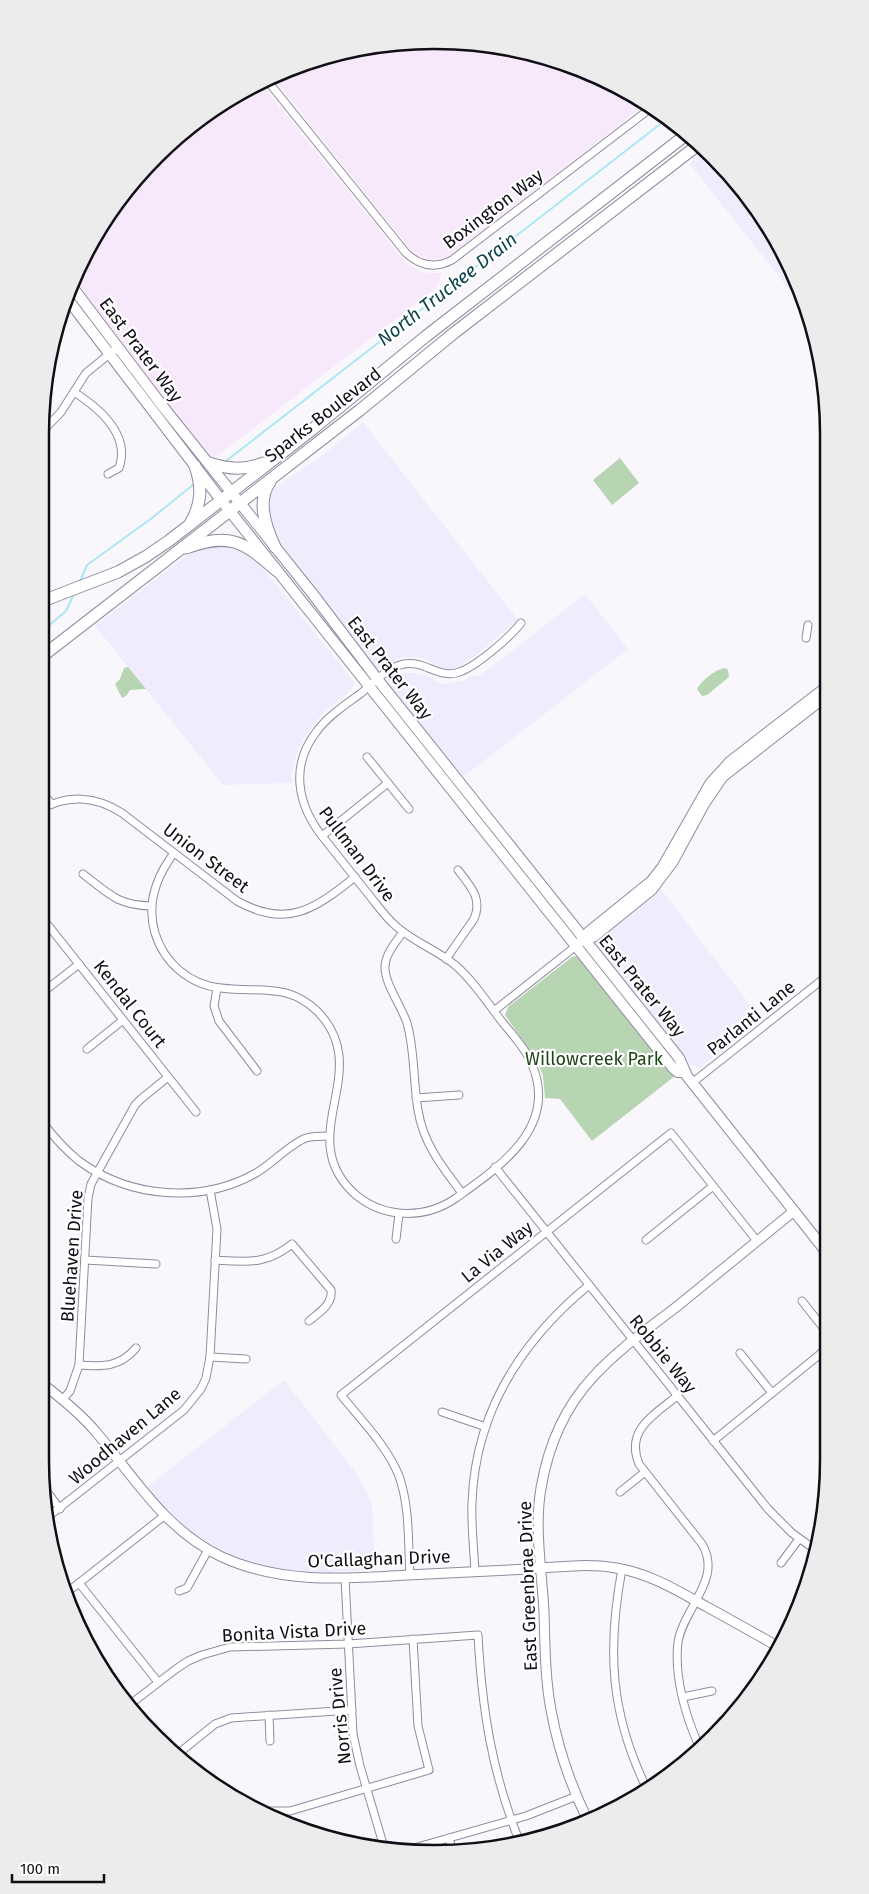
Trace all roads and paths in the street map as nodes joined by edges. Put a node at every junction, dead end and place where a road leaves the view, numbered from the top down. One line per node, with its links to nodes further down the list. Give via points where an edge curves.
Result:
1 (271, 86): 2 (street, Boxington Way, via 406,253 417,262 432,266 452,260)
2 (646, 112)
3 (682, 138): 4 (main road, Sparks Boulevard)
4 (669, 148): 6 (main road, via 650,173 565,238); 10 (main road, Sparks Boulevard)
5 (693, 148): 6 (main road, Sparks Boulevard)
6 (554, 255): 13 (main road, Sparks Boulevard)
7 (76, 293): 9 (main road, East Prater Way)
8 (72, 303): 9 (main road, East Prater Way)
9 (114, 350): 11 (street, via 86,373); 15 (main road, East Prater Way); 16 (main road, East Prater Way)
10 (375, 378): 13 (main road, via 363,396 328,427); 14 (main road, Sparks Boulevard)
11 (74, 392): 12 (street); 17 (street, via 104,414 117,436 121,462 119,468)
12 (49, 424)
13 (327, 436): 18 (main road, Sparks Boulevard)
14 (278, 456): 15 (main road, via 247,468); 19 (main road, Sparks Boulevard)
15 (209, 464): 19 (main road, East Prater Way)
16 (195, 466): 20 (main road, East Prater Way); 23 (main road, via 200,500)
17 (108, 474)
18 (276, 474): 21 (main road, Sparks Boulevard); 24 (main road, via 263,496 265,524)
19 (232, 491): 20 (main road, Sparks Boulevard); 21 (main road, East Prater Way)
20 (221, 500): 22 (main road, East Prater Way); 23 (main road, Sparks Boulevard)
21 (240, 502): 22 (main road, Sparks Boulevard); 24 (main road, East Prater Way)
22 (229, 510): 25 (main road, Sparks Boulevard); 26 (main road, East Prater Way)
23 (189, 525): 27 (main road, Sparks Boulevard, via 145,557 102,579)
24 (275, 547): 32 (main road, East Prater Way)
25 (177, 551): 26 (main road, via 227,539 247,547); 31 (main road, Sparks Boulevard)
26 (277, 570): 32 (main road, East Prater Way)
27 (49, 598)
28 (521, 623): 32 (street, Pullman Drive, via 464,671 442,674 419,664 404,664)
29 (808, 626): 30 (street)
30 (806, 638)
31 (49, 651)
32 (373, 683): 41 (street, Pullman Drive, via 316,731 302,762 300,785 304,805); 49 (main road, East Prater Way)
33 (820, 691): 49 (street, via 717,774 651,881 589,931)
34 (820, 702): 49 (street, via 723,778 673,862 652,890 594,937)
35 (368, 757): 36 (street)
36 (388, 783): 40 (street); 41 (street)
37 (49, 801): 38 (street)
38 (52, 804): 39 (street, Union Street); 42 (street, Union Street, via 74,799 104,803)
39 (49, 806)
40 (409, 809)
41 (322, 836): 45 (street, Pullman Drive)
42 (174, 853): 45 (street, Union Street, via 237,901 267,913 291,914 312,908); 46 (street, via 159,875)
43 (458, 870): 50 (street, via 475,894 477,913)
44 (83, 874): 46 (street, via 121,902)
45 (355, 877): 48 (street, Pullman Drive, via 389,920)
46 (151, 906): 54 (street, via 156,939 166,957 192,979)
47 (49, 926): 51 (street, Kendal Court)
48 (403, 932): 50 (street, Pullman Drive); 62 (street, via 388,955 385,968 410,1035)
49 (580, 943): 55 (street); 60 (main road, East Prater Way, via 679,1058)
50 (446, 959): 55 (street, Pullman Drive, via 463,973)
51 (79, 964): 53 (street); 56 (street, Kendal Court)
52 (820, 982): 60 (street, Parlanti Lane)
53 (49, 988)
54 (217, 988): 58 (street, via 214,1006 219,1021); 65 (street, via 280,991 302,999 324,1019 335,1038 341,1070)
55 (494, 1012): 66 (street, Pullman Drive, via 531,1062 539,1095 536,1116 527,1136)
56 (124, 1020): 57 (street); 59 (street, Kendal Court)
57 (87, 1049)
58 (257, 1071)
59 (168, 1077): 63 (street, Kendal Court); 67 (street, Bluehaven Drive, via 135,1105)
60 (692, 1084): 71 (main road, East Prater Way)
61 (459, 1095): 62 (street)
62 (416, 1098): 70 (street, via 420,1124 429,1145)
63 (196, 1112)
64 (49, 1130): 67 (street, via 66,1150)
65 (329, 1136): 69 (street, via 306,1138 255,1173); 72 (street, via 333,1159 350,1188 376,1207)
66 (495, 1167): 70 (street, Pullman Drive); 73 (street, Robbie Way)
67 (98, 1173): 69 (street, via 145,1190 178,1193); 78 (street, Bluehaven Drive, via 89,1191)
68 (713, 1186): 73 (street, La Via Way, via 671,1133); 75 (street); 76 (street)
69 (210, 1190): 79 (street, Woodhaven Lane, via 216,1219)
70 (462, 1193): 72 (street, Pullman Drive, via 435,1209)
71 (794, 1211): 76 (street, East Greenbrae Drive); 77 (main road, East Prater Way)
72 (399, 1214): 74 (street)
73 (547, 1232): 81 (street, Robbie Way); 113 (street, La Via Way, via 341,1395 386,1453 399,1477 405,1502)
74 (396, 1239)
75 (646, 1240)
76 (757, 1241): 85 (street, East Greenbrae Drive)
77 (820, 1244)
78 (85, 1260): 80 (street); 91 (street, Bluehaven Drive)
79 (215, 1260): 83 (street, via 263,1261 292,1244 329,1286 332,1295 328,1304); 89 (street, Woodhaven Lane)
80 (156, 1264)
81 (589, 1285): 85 (street, Robbie Way); 97 (street, via 553,1316 524,1350 504,1384)
82 (802, 1302): 84 (street)
83 (309, 1321)
84 (820, 1324)
85 (633, 1341): 94 (street, Robbie Way); 110 (street, East Greenbrae Drive, via 588,1383 555,1437 541,1490 538,1526)
86 (136, 1348): 91 (street, via 116,1364 100,1367)
87 (740, 1353): 93 (street)
88 (820, 1354): 93 (street)
89 (210, 1357): 90 (street); 99 (street, Woodhaven Lane, via 206,1378 188,1406)
90 (246, 1359)
91 (79, 1365): 95 (street, Bluehaven Drive)
92 (49, 1389): 95 (street, O'Callaghan Drive)
93 (772, 1394): 98 (street)
94 (677, 1396): 98 (street, Robbie Way); 100 (street, via 645,1422 637,1435 636,1458)
95 (63, 1399): 99 (street, O'Callaghan Drive)
96 (442, 1412): 97 (street)
97 (486, 1427): 112 (street, via 477,1460 472,1502)
98 (713, 1441): 106 (street, Robbie Way, via 768,1509)
99 (120, 1462): 103 (street, Woodhaven Lane); 105 (street, O'Callaghan Drive)
100 (644, 1472): 101 (street); 118 (street, via 706,1551 709,1572)
101 (620, 1492)
102 (51, 1497): 103 (street)
103 (60, 1509): 104 (street, Woodhaven Lane)
104 (53, 1514)
105 (164, 1516): 108 (street, O'Callaghan Drive); 115 (street)
106 (799, 1539): 107 (street, Robbie Way); 109 (street)
107 (810, 1547)
108 (208, 1550): 114 (street, O'Callaghan Drive, via 274,1574 308,1579); 117 (street, via 187,1588)
109 (781, 1563)
110 (541, 1568): 111 (street, O'Callaghan Drive); 112 (street, O'Callaghan Drive); 133 (street, East Greenbrae Drive, via 551,1710 562,1757)
111 (622, 1569): 118 (street, O'Callaghan Drive, via 652,1578); 131 (street, via 614,1622 614,1679 626,1740)
112 (475, 1572): 113 (street, O'Callaghan Drive)
113 (410, 1575): 114 (street, O'Callaghan Drive)
114 (345, 1578): 120 (street, Norris Drive)
115 (79, 1582): 116 (street); 122 (street)
116 (71, 1588)
117 (179, 1591)
118 (695, 1600): 121 (street, O'Callaghan Drive); 124 (street, via 685,1618 678,1642)
119 (413, 1639): 120 (street, Bonita Vista Drive); 132 (street, via 418,1726 429,1770); 136 (street, Bonita Vista Drive, via 478,1635 484,1714)
120 (348, 1644): 122 (street, Bonita Vista Drive, via 230,1647 188,1661); 126 (street, Norris Drive)
121 (773, 1644)
122 (158, 1682): 125 (street, Bonita Vista Drive)
123 (712, 1691): 124 (street)
124 (683, 1697): 129 (street)
125 (134, 1701)
126 (352, 1710): 127 (street); 132 (street, Norris Drive, via 356,1751)
127 (269, 1715): 128 (street); 130 (street, via 223,1720)
128 (270, 1741)
129 (697, 1742)
130 (181, 1751)
131 (644, 1783)
132 (366, 1788): 134 (street); 139 (street, Norris Drive)
133 (576, 1796): 135 (street, East Greenbrae Drive); 136 (street)
134 (278, 1812)
135 (585, 1815)
136 (511, 1820): 137 (street); 138 (street)
137 (517, 1836)
138 (449, 1838): 140 (street); 141 (street)
139 (382, 1842)
140 (451, 1844)
141 (426, 1845)

